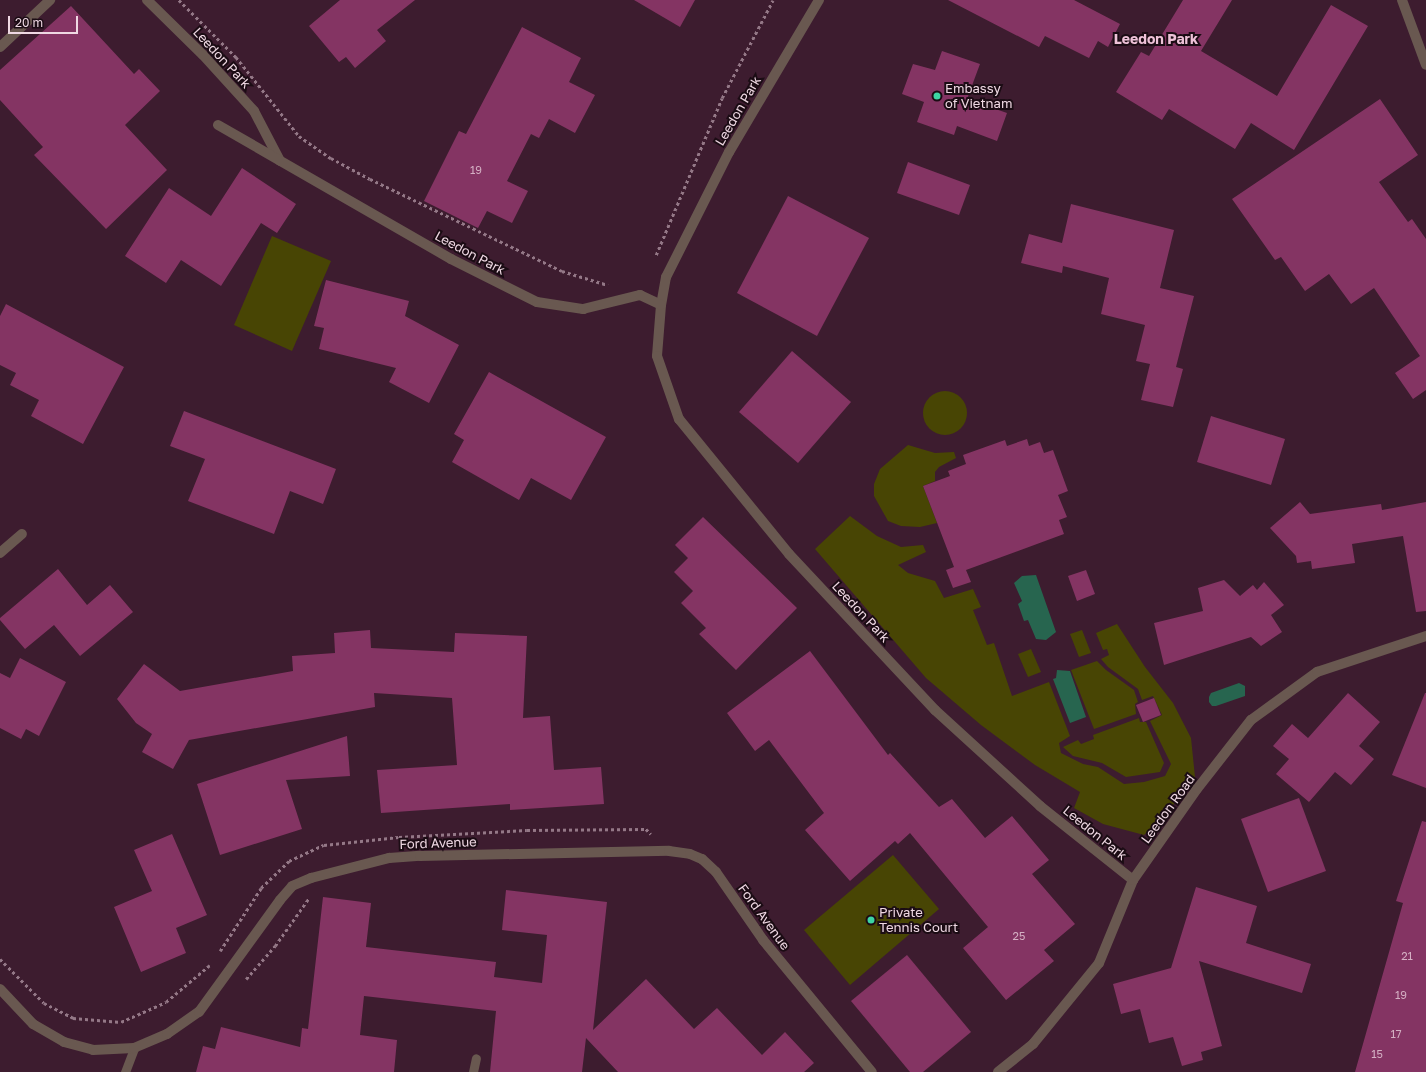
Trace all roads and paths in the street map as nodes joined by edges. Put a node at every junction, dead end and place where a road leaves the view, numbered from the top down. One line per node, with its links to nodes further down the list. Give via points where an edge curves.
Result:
1 (50, 0): 7 (street)
2 (147, 0): 10 (street, Leedon Park, via 203,55 254,111)
3 (179, 0): 12 (path, via 236,57 299,136 332,158 370,179 562,271)
4 (773, 0): 11 (path, via 722,98)
5 (819, 0): 13 (street, Leedon Park, via 729,152 666,277)
6 (1402, 0): 8 (street)
7 (0, 47)
8 (1426, 65)
9 (218, 125): 10 (street, Leedon Park)
10 (280, 161): 13 (street, Leedon Park, via 451,260 537,302 583,309 640,295)
11 (655, 258)
12 (612, 286)
13 (661, 305): 18 (street, Leedon Park, via 658,356 679,419 789,554 936,710 1040,806)
14 (22, 534): 15 (street)
15 (0, 554)
16 (1426, 636): 18 (street, Leedon Road, via 1317,672 1251,720 1197,789)
17 (669, 851): 20 (path, via 646,829 527,830 400,837 324,845 289,861 261,888); 25 (street, Ford Avenue, via 388,858 311,878 292,886 280,900 199,1012 167,1034); 29 (street, Ford Avenue, via 690,854 702,859 716,872 763,940)
18 (1133, 880): 30 (street, Leedon Road, via 1099,963 1033,1044)
19 (311, 895): 23 (path, via 275,946)
20 (219, 952)
21 (0, 959): 22 (path, via 44,1003 73,1018 121,1022 166,1002)
22 (211, 964)
23 (245, 980)
24 (0, 989): 25 (street, Ford Avenue, via 33,1024 64,1042 93,1050)
25 (134, 1048): 27 (lane)
26 (476, 1058): 28 (lane)
27 (125, 1072)
28 (473, 1072)
29 (872, 1072)
30 (998, 1072)

